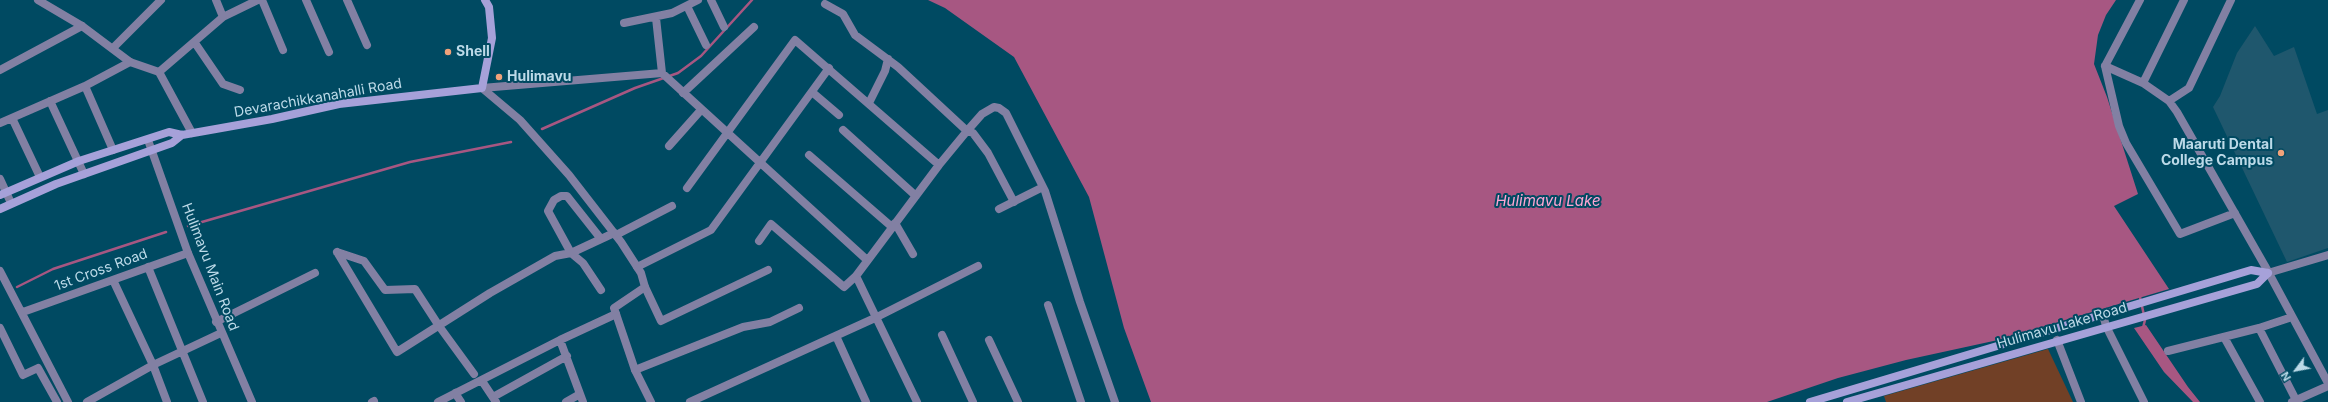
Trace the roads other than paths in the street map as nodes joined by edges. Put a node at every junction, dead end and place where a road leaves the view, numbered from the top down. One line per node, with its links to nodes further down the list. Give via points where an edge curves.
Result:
1 (38, 0): 19 (street)
2 (161, 0): 25 (street)
3 (216, 0): 16 (street)
4 (258, 0): 16 (street)
5 (262, 0): 26 (street)
6 (306, 0): 27 (street)
7 (347, 0): 23 (street)
8 (486, 0): 37 (main road, via 492,38)
9 (698, 0): 15 (street)
10 (711, 0): 20 (street)
11 (2140, 0): 30 (street)
12 (2184, 0): 35 (street)
13 (2231, 0): 42 (street, via 2189,88)
14 (825, 4): 28 (street, via 843,14 855,35)
15 (687, 6): 17 (street); 24 (street)
16 (222, 17): 22 (street)
17 (656, 18): 18 (street); 34 (street)
18 (624, 23)
19 (82, 26): 25 (street); 32 (street)
20 (724, 27)
21 (754, 27): 40 (street)
22 (195, 43): 33 (street); 38 (street, via 223,84)
23 (367, 45)
24 (706, 45)
25 (113, 48): 29 (street)
26 (283, 50)
27 (329, 52)
28 (888, 59): 43 (street, via 885,71); 49 (street)
29 (130, 62): 33 (street); 36 (street)
30 (2105, 66): 35 (street); 73 (street, via 2119,126 2126,143 2180,234)
31 (829, 68): 39 (street); 43 (street); 51 (street, via 795,40)
32 (0, 70)
33 (159, 72): 50 (street)
34 (664, 76): 37 (street); 40 (street)
35 (2143, 83): 42 (street)
36 (85, 86): 41 (street); 55 (street)
37 (482, 88): 50 (main road, Devarachikkanahalli Road, via 339,104); 75 (street, via 529,129)
38 (240, 90)
39 (812, 92): 45 (street); 59 (street)
40 (683, 93): 44 (street)
41 (50, 101): 46 (street); 58 (street)
42 (2169, 101): 73 (street)
43 (869, 103): 60 (street)
44 (701, 110): 51 (street); 54 (street)
45 (839, 115)
46 (12, 118): 47 (street); 62 (street)
47 (0, 123)
48 (843, 130): 67 (street)
49 (967, 131): 60 (street); 64 (street, via 982,114 994,107 1006,113); 68 (street, via 973,133 988,153)
50 (192, 133): 52 (main road, Devarachikkanahalli Road)
51 (728, 133): 59 (street); 65 (street)
52 (182, 134): 53 (main road, Devarachikkanahalli Road, via 169,132); 56 (main road, Devarachikkanahalli Road, via 172,143)
53 (148, 140): 55 (main road, Devarachikkanahalli Road); 56 (street, Hulimavu Main Road)
54 (669, 146)
55 (113, 150): 58 (main road, Devarachikkanahalli Road)
56 (152, 150): 61 (main road, Devarachikkanahalli Road); 79 (street, Hulimavu Main Road)
57 (809, 155): 74 (street)
58 (79, 162): 61 (street); 62 (main road, Devarachikkanahalli Road)
59 (761, 162): 82 (street); 85 (street, via 711,230)
60 (939, 165): 67 (street)
61 (84, 174): 69 (main road, Devarachikkanahalli Road)
62 (40, 177): 66 (main road, Devarachikkanahalli Road)
63 (0, 179): 66 (street)
64 (1043, 187): 68 (street); 141 (street)
65 (687, 188)
66 (3, 193): 69 (street)
67 (916, 196): 74 (street)
68 (1014, 202): 72 (street)
69 (11, 203): 71 (main road, Devarachikkanahalli Road)
70 (672, 206): 75 (street)
71 (0, 209)
72 (999, 209)
73 (2235, 213): 89 (street)
74 (893, 225): 80 (street); 82 (street)
75 (615, 234): 76 (street); 85 (street)
76 (601, 239): 78 (street); 78 (street, via 567,196 561,196 554,200 548,211)
77 (759, 241): 90 (street, via 771,224 844,287)
78 (571, 252): 93 (street, via 583,263); 102 (street, via 554,256)
79 (188, 253): 84 (street, 1st Cross Road); 101 (street, Hulimavu Main Road)
80 (913, 254)
81 (2328, 255): 89 (street, Hulimavu Lake Road)
82 (867, 260): 90 (street)
83 (978, 266): 100 (street)
84 (148, 267): 91 (street, 1st Cross Road); 114 (street)
85 (637, 267): 92 (street)
86 (768, 270): 92 (street, via 661,321)
87 (0, 271): 96 (street)
88 (316, 273): 101 (street)
89 (2268, 273): 98 (main road, Hulimavu Lake Road, via 2251,270); 99 (street); 103 (main road, Hulimavu Lake Road, via 2257,284)
90 (856, 276): 100 (street)
91 (113, 280): 96 (street, 1st Cross Road); 116 (street)
92 (644, 287): 97 (street, via 614,308)
93 (602, 290)
94 (1048, 305): 140 (street)
95 (799, 308): 117 (street, via 770,322 744,327)
96 (23, 312): 126 (street)
97 (616, 314): 110 (street); 117 (street)
98 (2103, 315): 103 (street); 142 (main road, Hulimavu Lake Road)
99 (2292, 317): 105 (street); 120 (street)
100 (875, 318): 108 (street); 137 (street)
101 (216, 322): 106 (street, Hulimavu Main Road)
102 (439, 326): 102 (street, via 397,352 338,252 364,261 385,290 415,289); 118 (street)
103 (2106, 326): 112 (main road, Hulimavu Lake Road); 145 (street)
104 (0, 328): 125 (street, via 23,375 38,368)
105 (2258, 328): 109 (street); 124 (street)
106 (221, 333): 114 (street); 130 (street, Hulimavu Main Road)
107 (942, 335): 138 (street)
108 (836, 336): 135 (street); 136 (street)
109 (2224, 337): 113 (street); 146 (street)
110 (560, 340): 115 (street); 121 (street)
111 (989, 340): 139 (street)
112 (2057, 340): 143 (main road, Hulimavu Lake Road); 144 (street)
113 (2168, 351)
114 (181, 352): 116 (street); 129 (street)
115 (567, 356): 122 (street); 123 (street)
116 (153, 365): 127 (street); 128 (street)
117 (635, 370): 134 (street)
118 (474, 374)
119 (484, 384): 123 (street)
120 (2328, 384): 124 (street)
121 (455, 393): 131 (street); 132 (street)
122 (582, 398): 133 (street)
123 (495, 399)
124 (2294, 401)
125 (57, 402)
126 (68, 402)
127 (87, 402)
128 (167, 402)
129 (203, 402)
130 (252, 402)
131 (438, 402)
132 (461, 402)
133 (566, 402)
134 (651, 402)
135 (690, 402)
136 (866, 402)
137 (917, 402)
138 (973, 402)
139 (1018, 402)
140 (1081, 402)
141 (1115, 402)
142 (1810, 402)
143 (1847, 402)
144 (2081, 402)
145 (2144, 402)
146 (2260, 402)

